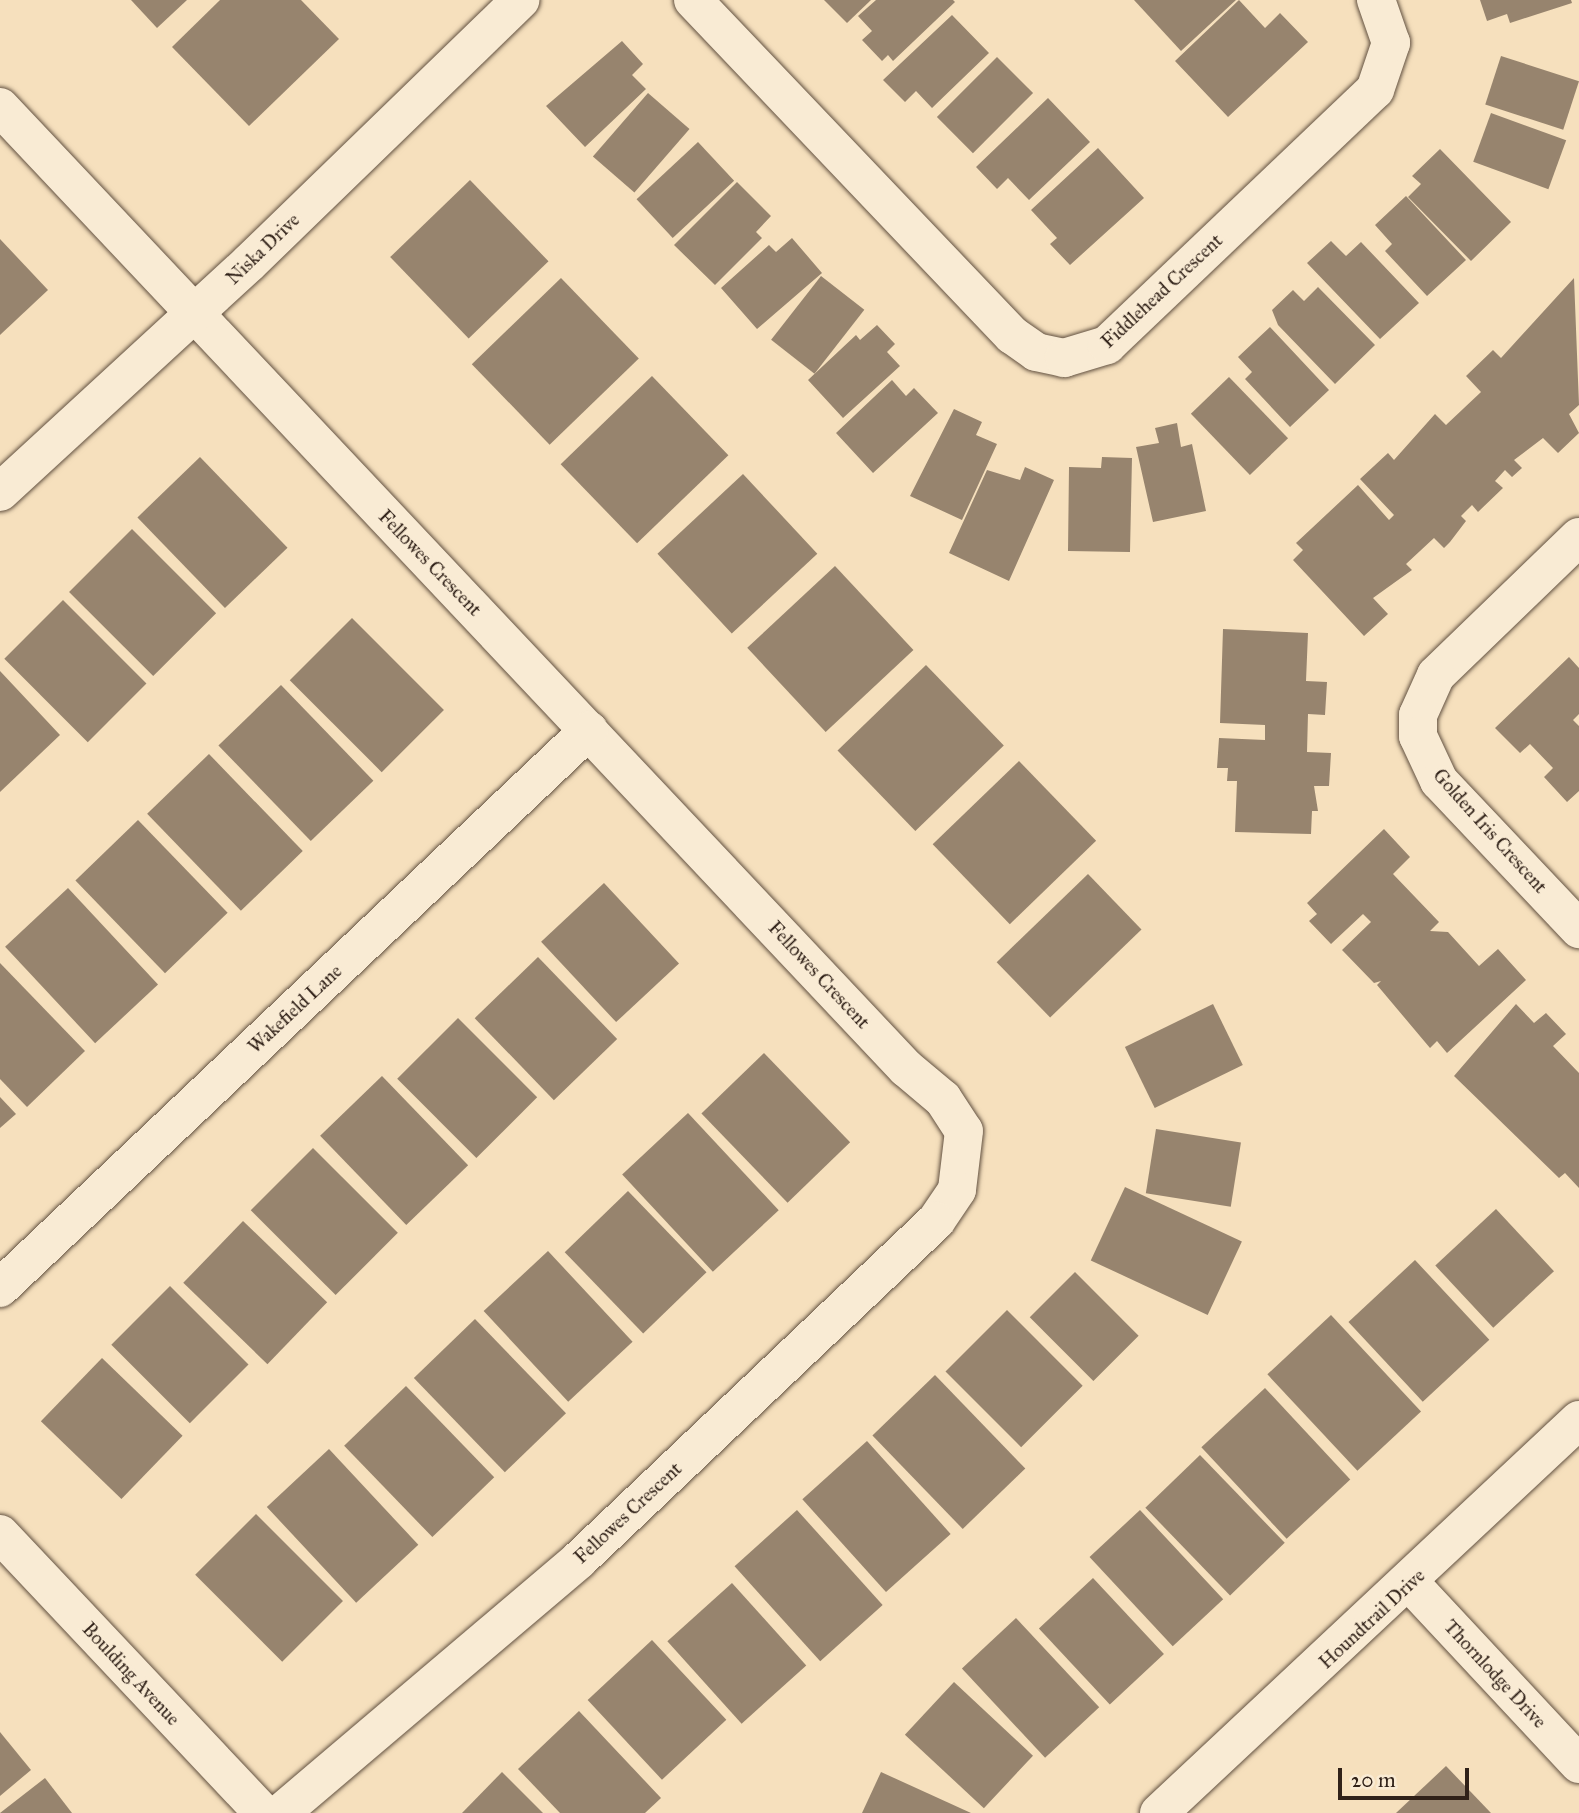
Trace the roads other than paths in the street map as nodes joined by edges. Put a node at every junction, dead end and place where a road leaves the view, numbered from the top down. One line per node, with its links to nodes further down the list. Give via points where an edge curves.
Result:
1 (520, 0): 5 (street, Niska Drive)
2 (693, 0): 3 (street, Fiddlehead Crescent, via 1012,335 1036,352 1064,358 1097,351 1117,336 1375,90 1391,43)
3 (1376, 0)
4 (0, 107): 5 (street, Fellowes Crescent)
5 (192, 314): 6 (street, Niska Drive); 8 (street, Fellowes Crescent)
6 (0, 492)
7 (1579, 537): 9 (street, Golden Iris Crescent, via 1436,675 1418,715 1419,736 1439,781)
8 (589, 730): 10 (street, Wakefield Lane); 16 (street, Fellowes Crescent, via 906,1068 943,1099 964,1131 957,1190 936,1221 579,1560)
9 (1579, 929)
10 (0, 1288)
11 (1579, 1420): 13 (street, Houndtrail Drive)
12 (0, 1534): 15 (street, Boulding Avenue)
13 (1411, 1584): 14 (street, Thornlodge Drive); 17 (street, Houndtrail Drive)
14 (1579, 1764)
15 (262, 1813)
16 (281, 1813)
17 (1159, 1813)

